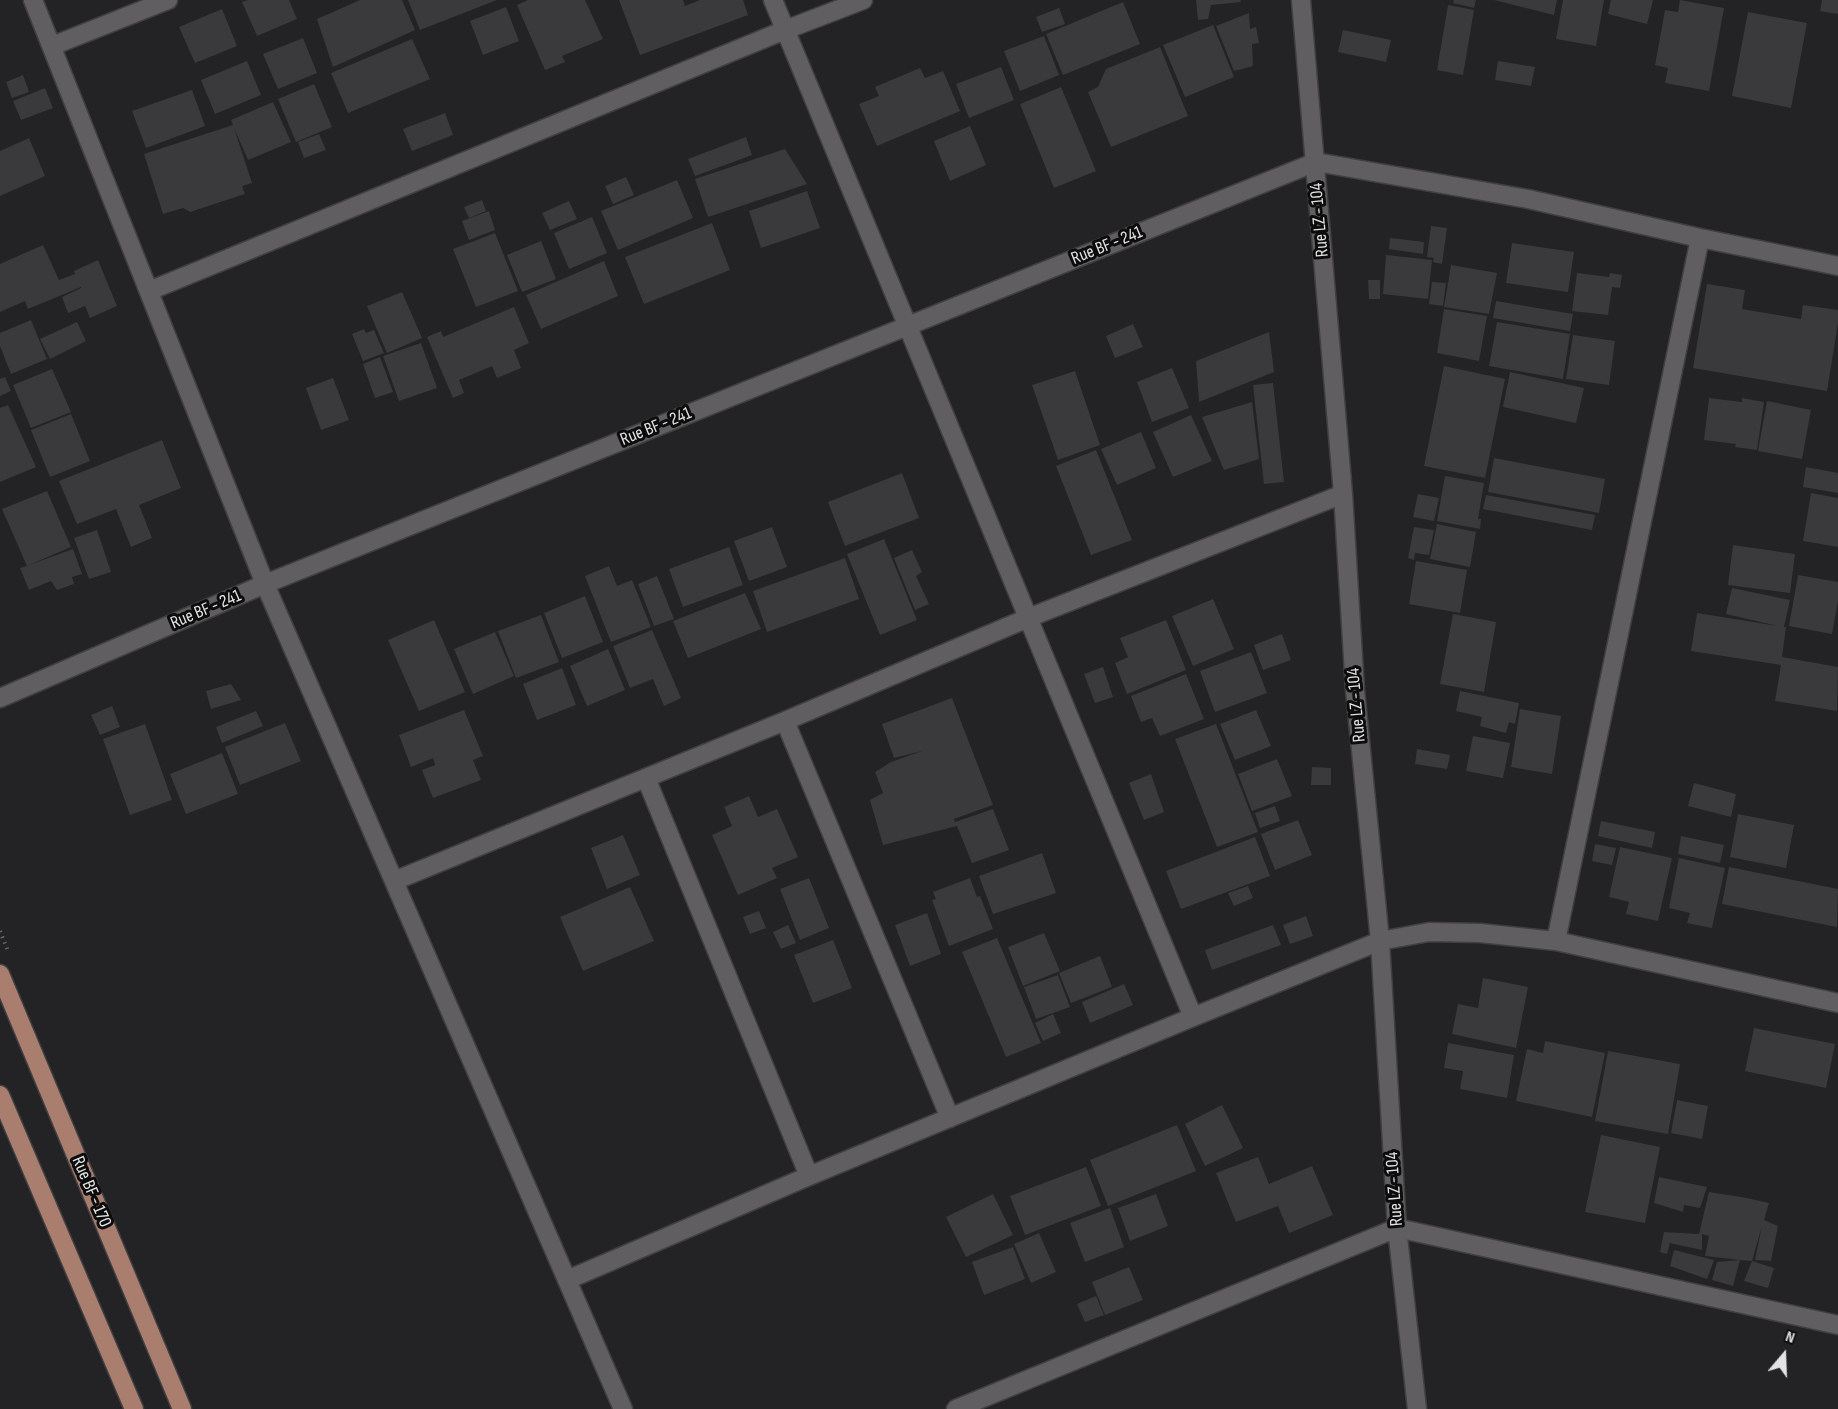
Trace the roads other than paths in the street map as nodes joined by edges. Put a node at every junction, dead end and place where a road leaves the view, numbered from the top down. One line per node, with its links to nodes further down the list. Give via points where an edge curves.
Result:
1 (33, 0): 7 (street)
2 (168, 0): 7 (street)
3 (773, 0): 6 (street)
4 (862, 0): 6 (street)
5 (1301, 0): 8 (street, Rue LZ - 104)
6 (785, 30): 11 (street); 12 (street)
7 (52, 46): 11 (street)
8 (1316, 162): 9 (street, via 1528,199); 12 (street, Rue BF - 241); 13 (street, Rue LZ - 104)
9 (1700, 238): 10 (street); 21 (street)
10 (1838, 266)
11 (149, 291): 14 (street)
12 (909, 325): 14 (street, Rue BF - 241); 15 (street)
13 (1343, 494): 15 (street); 20 (street, Rue LZ - 104, via 1355,690)
14 (265, 584): 16 (street, Rue BF - 241); 19 (street)
15 (1028, 618): 17 (street); 24 (street)
16 (0, 698)
17 (785, 721): 18 (street); 26 (street)
18 (646, 778): 19 (street); 27 (street)
19 (394, 881): 29 (street)
20 (1380, 941): 21 (street, via 1429,932 1480,933); 24 (street); 28 (street, Rue LZ - 104)
21 (1556, 942): 23 (street)
22 (0, 974): 32 (main road, Rue BF - 170)
23 (1838, 1003)
24 (1193, 1017): 26 (street)
25 (0, 1095): 31 (main road)
26 (950, 1118): 27 (street)
27 (809, 1176): 29 (street)
28 (1397, 1228): 30 (street); 34 (street); 35 (street, Rue LZ - 104)
29 (567, 1280): 33 (street)
30 (1838, 1325)
31 (134, 1409)
32 (182, 1409)
33 (623, 1409)
34 (956, 1409)
35 (1417, 1409)

